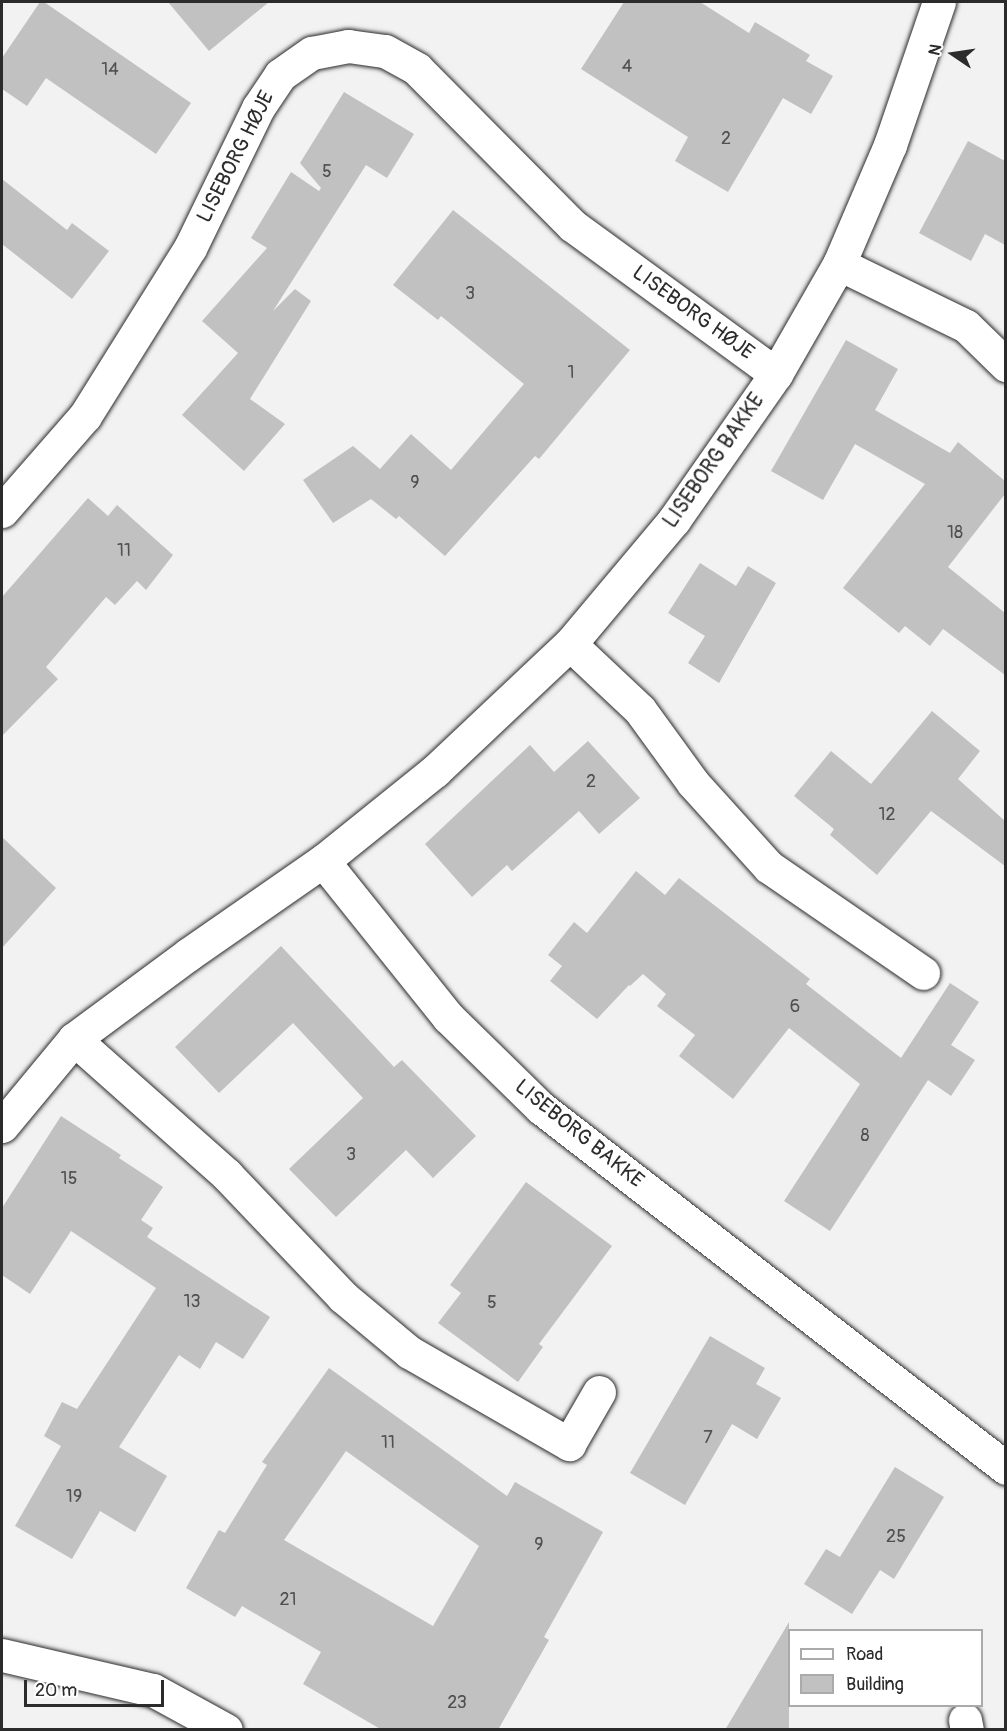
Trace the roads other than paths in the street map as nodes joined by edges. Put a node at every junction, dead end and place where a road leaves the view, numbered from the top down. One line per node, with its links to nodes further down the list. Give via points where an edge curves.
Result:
1 (939, 2): 2 (street, LISEBORG BAKKE, via 890,145)
2 (839, 264): 3 (street, via 966,326); 4 (street, LISEBORG BAKKE)
3 (1005, 365)
4 (776, 374): 5 (street, LISEBORG HØJE, via 573,226 417,69 385,51 348,46 312,53 280,75 258,108 190,248 85,416); 6 (street, LISEBORG BAKKE, via 674,520)
5 (2, 511)
6 (570, 644): 7 (street, LISEBORG BAKKE, via 435,771); 8 (street, via 640,710 693,783 769,867)
7 (323, 861): 9 (street, LISEBORG BAKKE); 12 (street, LISEBORG BAKKE, via 448,1017 541,1108)
8 (923, 973)
9 (74, 1039): 10 (street, LISEBORG BAKKE); 11 (street, via 227,1175 343,1297 409,1352 569,1444)
10 (2, 1126)
11 (599, 1392)
12 (1005, 1468)
13 (2, 1655): 14 (street, via 153,1690)
14 (226, 1730)

